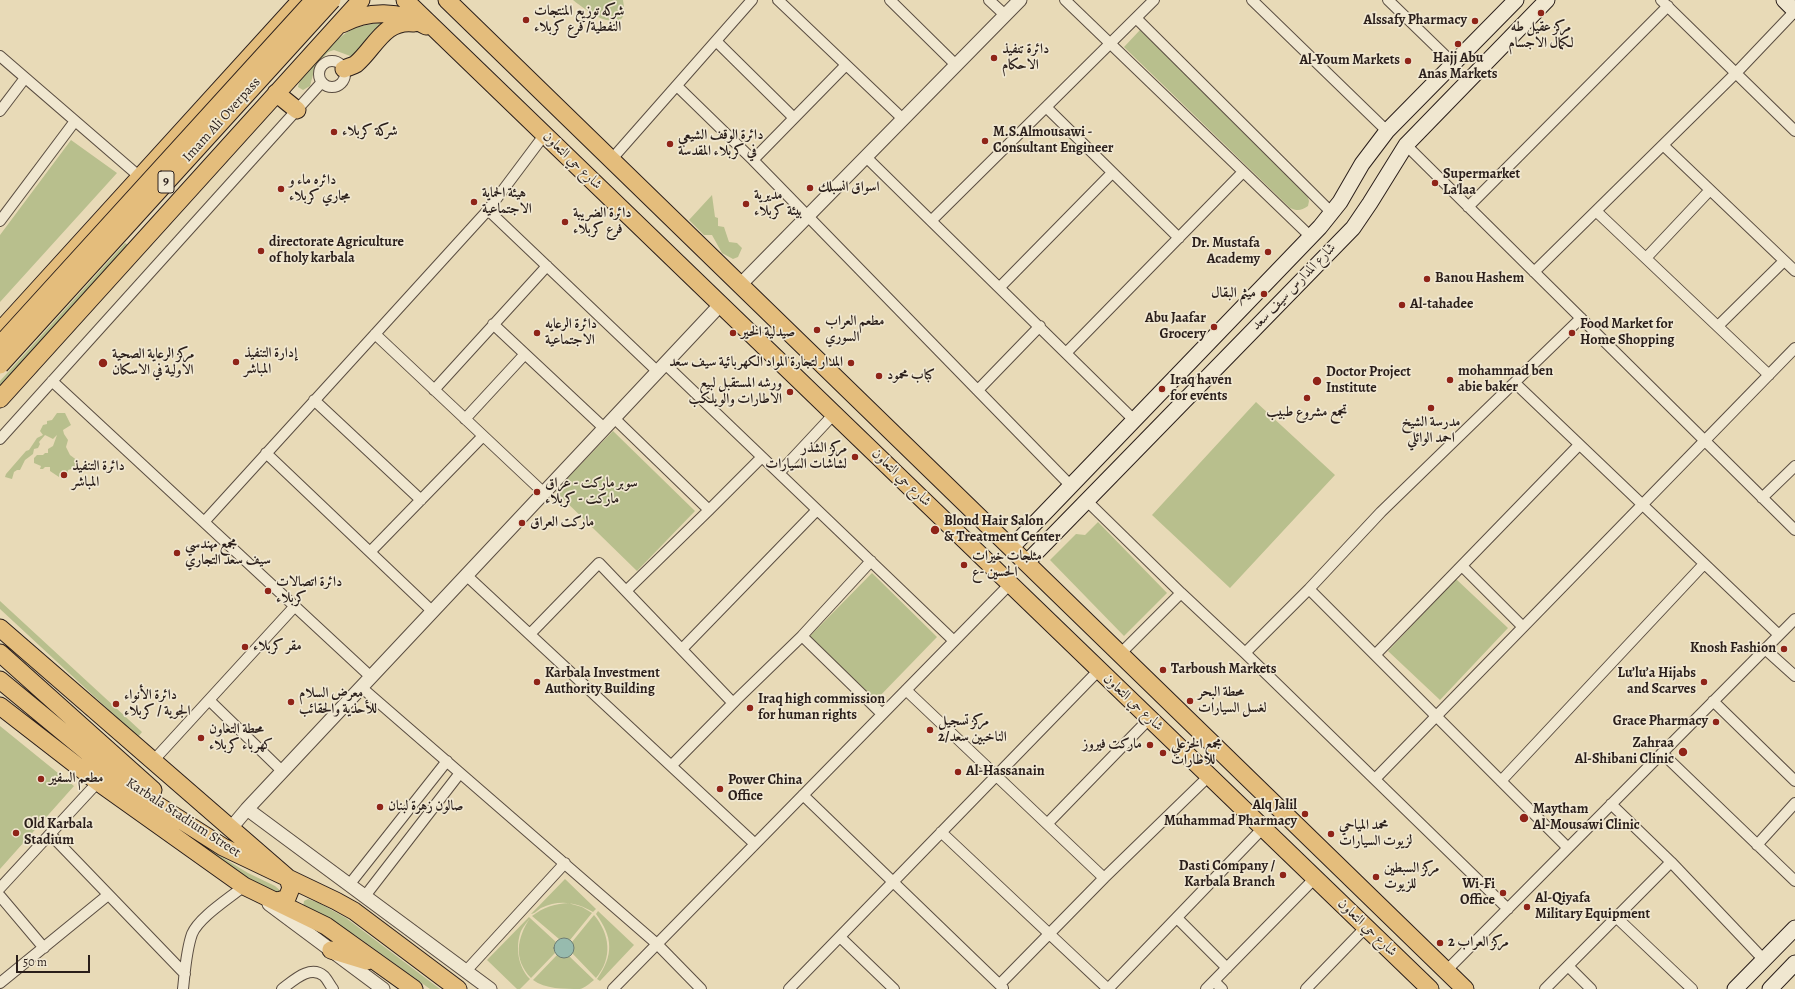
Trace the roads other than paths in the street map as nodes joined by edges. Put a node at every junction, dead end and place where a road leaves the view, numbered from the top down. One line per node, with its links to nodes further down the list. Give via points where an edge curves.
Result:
1 (300, 0): 54 (main road)
2 (314, 0): 87 (main road, Imam Ali Overpass / 9, bridge)
3 (332, 0): 91 (main road, Imam Ali Overpass / 9, bridge)
4 (361, 0): 24 (main road)
5 (405, 0): 25 (main road, شارع حي التعاون)
6 (447, 0): 50 (main road, شارع حي التعاون)
7 (752, 0): 26 (street)
8 (778, 0): 30 (street)
9 (890, 0): 31 (street)
10 (989, 0): 21 (street)
11 (1020, 0): 21 (street)
12 (1065, 0): 27 (street)
13 (1154, 0): 22 (street)
14 (1252, 0): 44 (street)
15 (1388, 0): 29 (street)
16 (1516, 0): 29 (main road, شارع المدارس سيف سعد)
17 (1547, 0): 47 (main road, شارع المدارس سيف سعد)
18 (1784, 0): 20 (main road)
19 (1664, 3): 33 (street); 59 (street)
20 (1795, 11): 33 (street)
21 (1005, 15): 31 (street)
22 (1136, 18): 27 (street); 63 (street)
23 (422, 24): 24 (main road, via 402,16 379,13 357,18); 25 (main road); 32 (main road, via 407,22 392,25 355,64)
24 (332, 32): 37 (main road)
25 (445, 38): 46 (main road, شارع حي التعاون)
26 (716, 41): 36 (street); 41 (street)
27 (1110, 44): 38 (street); 52 (street)
28 (0, 56): 34 (street)
29 (1453, 63): 44 (main road, شارع المدارس سيف سعد)
30 (846, 65): 41 (street); 42 (street)
31 (956, 65): 42 (street)
32 (344, 69): 35 (street, via 344,80 338,86 329,87); 35 (street, via 337,61 324,63 319,70)
33 (1736, 73): 45 (street); 48 (street)
34 (25, 78): 40 (street); 43 (street)
35 (322, 82): 39 (street)
36 (677, 86): 50 (street); 51 (street)
37 (276, 93): 39 (main road); 67 (main road)
38 (1046, 107): 53 (street); 66 (street)
39 (297, 110): 95 (street)
40 (0, 111)
41 (794, 118): 51 (street)
42 (903, 119): 49 (street)
43 (75, 121): 54 (street); 68 (street)
44 (1387, 131): 63 (main road, شارع المدارس سيف سعد)
45 (1795, 131)
46 (544, 134): 58 (main road, شارع حي التعاون); 61 (street)
47 (1406, 145): 59 (street); 97 (main road, شارع المدارس سيف سعد, via 1353,228)
48 (1663, 145): 56 (street); 62 (street)
49 (866, 156): 64 (street); 66 (street)
50 (611, 160): 55 (main road, شارع حي التعاون)
51 (753, 160): 64 (street)
52 (1243, 172): 70 (street); 71 (street)
53 (1112, 173): 71 (street); 79 (street)
54 (140, 177): 57 (main road)
55 (636, 184): 58 (main road, via 631,199); 60 (main road, شارع حي التعاون)
56 (1710, 190): 73 (street); 74 (street)
57 (126, 192): 65 (main road); 67 (main road, via 129,206 139,217)
58 (617, 204): 69 (main road, شارع حي التعاون)
59 (1468, 207): 77 (street)
60 (661, 209): 69 (main road, via 648,215); 78 (main road, شارع حي التعاون)
61 (488, 210): 75 (street); 86 (street)
62 (1597, 212): 73 (street); 77 (street)
63 (1332, 213): 70 (main road, شارع المدارس سيف سعد)
64 (807, 217): 78 (street); 100 (street)
65 (101, 219): 72 (main road, via 109,217 124,222 133,234); 85 (main road)
66 (932, 220): 79 (street)
67 (160, 221): 72 (main road)
68 (0, 222)
69 (643, 230): 80 (main road, شارع حي التعاون)
70 (1310, 236): 93 (main road, شارع المدارس سيف سعد)
71 (1178, 238): 89 (street)
72 (134, 250): 101 (main road)
73 (1646, 258): 84 (street)
74 (1784, 261): 76 (street); 84 (street)
75 (547, 266): 82 (street); 92 (street)
76 (1795, 271)
77 (1534, 272): 81 (street)
78 (740, 285): 127 (main road, شارع حي التعاون)
79 (1000, 287): 83 (street)
80 (721, 304): 92 (street); 104 (main road, شارع حي التعاون)
81 (1581, 318): 96 (street); 111 (street)
82 (493, 324): 90 (street); 99 (street)
83 (1040, 326): 89 (street); 100 (street)
84 (1718, 326): 94 (street)
85 (0, 331)
86 (375, 334): 99 (street); 102 (street)
87 (0, 345)
88 (1795, 348): 94 (street)
89 (1066, 353): 107 (street)
90 (525, 354): 106 (street); 108 (street)
91 (0, 365)
92 (661, 368): 105 (street); 114 (street)
93 (1182, 371): 97 (main road, via 1184,380 1192,386); 98 (main road, شارع المدارس سيف سعد)
94 (1769, 374): 111 (street)
95 (52, 381): 110 (street); 125 (street)
96 (1515, 384): 112 (street); 135 (street, via 1381,512)
97 (1198, 386): 103 (main road, شارع المدارس سيف سعد)
98 (1164, 389): 103 (main road, via 1177,396); 107 (main road, شارع المدارس سيف سعد)
99 (434, 390): 106 (street)
100 (978, 390): 117 (street)
101 (0, 399)
102 (314, 400): 113 (street); 120 (street)
103 (1179, 406): 121 (main road, شارع المدارس سيف سعد)
104 (834, 414): 116 (street); 134 (main road, شارع حي التعاون)
105 (614, 418): 108 (street); 123 (street)
106 (465, 419): 109 (street)
107 (1134, 420): 117 (main road, شارع المدارس سيف سعد)
108 (604, 428): 118 (street)
109 (483, 436): 118 (street); 120 (street)
110 (0, 439)
111 (1704, 440): 119 (street); 122 (street)
112 (1579, 445): 122 (street); 132 (street)
113 (266, 453): 125 (street); 128 (street)
114 (762, 457): 116 (street); 123 (street)
115 (1795, 466): 119 (street)
116 (779, 473): 124 (street)
117 (1071, 486): 127 (main road, شارع المدارس سيف سعد)
118 (544, 493): 133 (street)
119 (1762, 498): 126 (street)
120 (421, 500): 128 (street)
121 (1087, 501): 130 (main road, شارع المدارس سيف سعد); 137 (street)
122 (1642, 504): 131 (street); 144 (street)
123 (710, 510): 136 (street)
124 (817, 510): 129 (street); 151 (street)
125 (204, 522): 139 (street)
126 (1795, 530)
127 (1011, 548): 130 (main road, شارع حي التعاون)
128 (370, 552): 140 (street)
129 (871, 562): 148 (street); 150 (street)
130 (1026, 563): 138 (main road, شارع حي التعاون)
131 (1704, 564): 147 (street); 179 (street)
132 (1462, 566): 144 (street); 156 (street)
133 (466, 575): 140 (street); 146 (street)
134 (1010, 584): 141 (main road, شارع حي التعاون); 150 (street)
135 (1309, 589): 154 (street); 156 (street)
136 (626, 591): 146 (street, via 599,562); 151 (street)
137 (1181, 593): 154 (street); 155 (street)
138 (1062, 598): 141 (main road, via 1056,610); 142 (main road, شارع حي التعاون)
139 (296, 606): 159 (street); 163 (street)
140 (432, 611): 159 (street)
141 (1042, 614): 149 (main road, شارع حي التعاون)
142 (1082, 618): 149 (main road, via 1069,624); 155 (main road, شارع حي التعاون)
143 (1795, 619): 147 (street)
144 (1522, 627): 168 (street)
145 (0, 628): 171 (main road)
146 (530, 634): 173 (street)
147 (1779, 635): 152 (street)
148 (802, 636): 165 (street); 167 (street)
149 (1065, 637): 157 (main road, شارع حي التعاون)
150 (954, 641): 162 (street)
151 (682, 649): 165 (street)
152 (1765, 649): 158 (street); 164 (street)
153 (0, 653): 191 (main road, via 165,802)
154 (1245, 653): 178 (street)
155 (1120, 654): 227 (main road, شارع حي التعاون)
156 (1375, 655): 168 (street)
157 (1099, 670): 169 (main road, شارع حي التعاون); 176 (street)
158 (1795, 676)
159 (371, 677): 161 (street)
160 (0, 680): 191 (main road, Karbala Stadium Street, via 136,790)
161 (361, 687): 172 (street); 174 (street)
162 (906, 690): 167 (street); 176 (street)
163 (209, 700): 171 (street); 174 (street)
164 (1713, 701): 170 (street); 180 (street)
165 (733, 703): 173 (street)
166 (0, 706): 181 (main road, Karbala Stadium Street)
167 (882, 714): 182 (street)
168 (1436, 716): 178 (street); 179 (street)
169 (1150, 718): 177 (main road, شارع حي التعاون); 186 (street)
170 (1662, 753): 184 (street); 193 (street)
171 (153, 761): 187 (main road)
172 (447, 761): 175 (street); 202 (street)
173 (671, 766): 192 (street)
174 (282, 771): 185 (street)
175 (460, 772): 196 (street); 208 (street)
176 (996, 776): 186 (street); 189 (street)
177 (1209, 776): 188 (main road, شارع حي التعاون); 198 (street)
178 (1375, 779): 210 (street)
179 (1501, 781): 194 (street)
180 (1795, 781)
181 (98, 782): 190 (street); 203 (main road, Karbala Stadium Street)
182 (803, 795): 192 (street); 201 (street)
183 (1795, 803): 193 (street)
184 (1611, 804): 194 (street); 195 (street)
185 (247, 809): 187 (street); 202 (street)
186 (1048, 824): 198 (street)
187 (231, 828): 197 (main road)
188 (1263, 828): 199 (main road, شارع حي التعاون); 213 (street)
189 (942, 832): 201 (street); 216 (street)
190 (50, 834): 204 (street); 206 (street)
191 (213, 841): 197 (main road, Karbala Stadium Street)
192 (755, 844): 218 (street)
193 (1756, 845): 200 (street)
194 (1568, 848): 210 (street)
195 (1671, 862): 212 (street); 221 (street)
196 (565, 863): 218 (street); 226 (street)
197 (288, 878): 205 (main road, Karbala Stadium Street); 209 (main road, via 291,888 287,898)
198 (1104, 878): 216 (street)
199 (1315, 878): 214 (main road, شارع حي التعاون); 225 (street)
200 (1795, 881)
201 (893, 882): 217 (street); 231 (street)
202 (349, 885): 208 (street)
203 (244, 886): 209 (main road, Karbala Stadium Street); 220 (street); 228 (street, via 198,925 192,934)
204 (0, 888)
205 (322, 894): 211 (main road, via 307,895 300,903); 238 (main road, Karbala Stadium Street, via 354,911)
206 (108, 895): 219 (street); 228 (street)
207 (0, 896): 219 (street)
208 (365, 896): 226 (street)
209 (273, 900): 211 (main road, Karbala Stadium Street)
210 (1508, 909): 227 (street)
211 (300, 913): 223 (main road, Karbala Stadium Street, via 326,926)
212 (1616, 917): 224 (street); 251 (street)
213 (1177, 918): 225 (street); 244 (street)
214 (1366, 927): 232 (main road, شارع حي التعاون); 247 (street)
215 (1795, 928): 221 (main road)
216 (1049, 934): 231 (street); 244 (street)
217 (840, 937): 242 (street); 243 (street)
218 (657, 944): 240 (street); 241 (street)
219 (44, 948): 230 (street)
220 (331, 950): 223 (main road); 236 (street)
221 (1764, 960): 252 (main road)
222 (1795, 963): 253 (main road)
223 (379, 964): 237 (main road, Karbala Stadium Street)
224 (1568, 966): 249 (street); 250 (street)
225 (1228, 968): 229 (street)
226 (466, 970): 239 (street)
227 (1446, 971): 248 (main road, شارع حي التعاون)
228 (185, 974): 233 (street)
229 (1214, 981): 245 (street); 246 (street)
230 (0, 983)
231 (1002, 987)
232 (1427, 988)
233 (183, 989)
234 (282, 989): 235 (street, via 305,973 312,972 323,975)
235 (333, 989)
236 (383, 989)
237 (414, 989)
238 (458, 989)
239 (490, 989)
240 (613, 989)
241 (701, 989)
242 (789, 989)
243 (894, 989)
244 (1108, 989)
245 (1206, 989)
246 (1222, 989)
247 (1306, 989)
248 (1465, 989)
249 (1545, 989)
250 (1591, 989)
251 (1692, 989)
252 (1735, 989)
253 (1770, 989)

